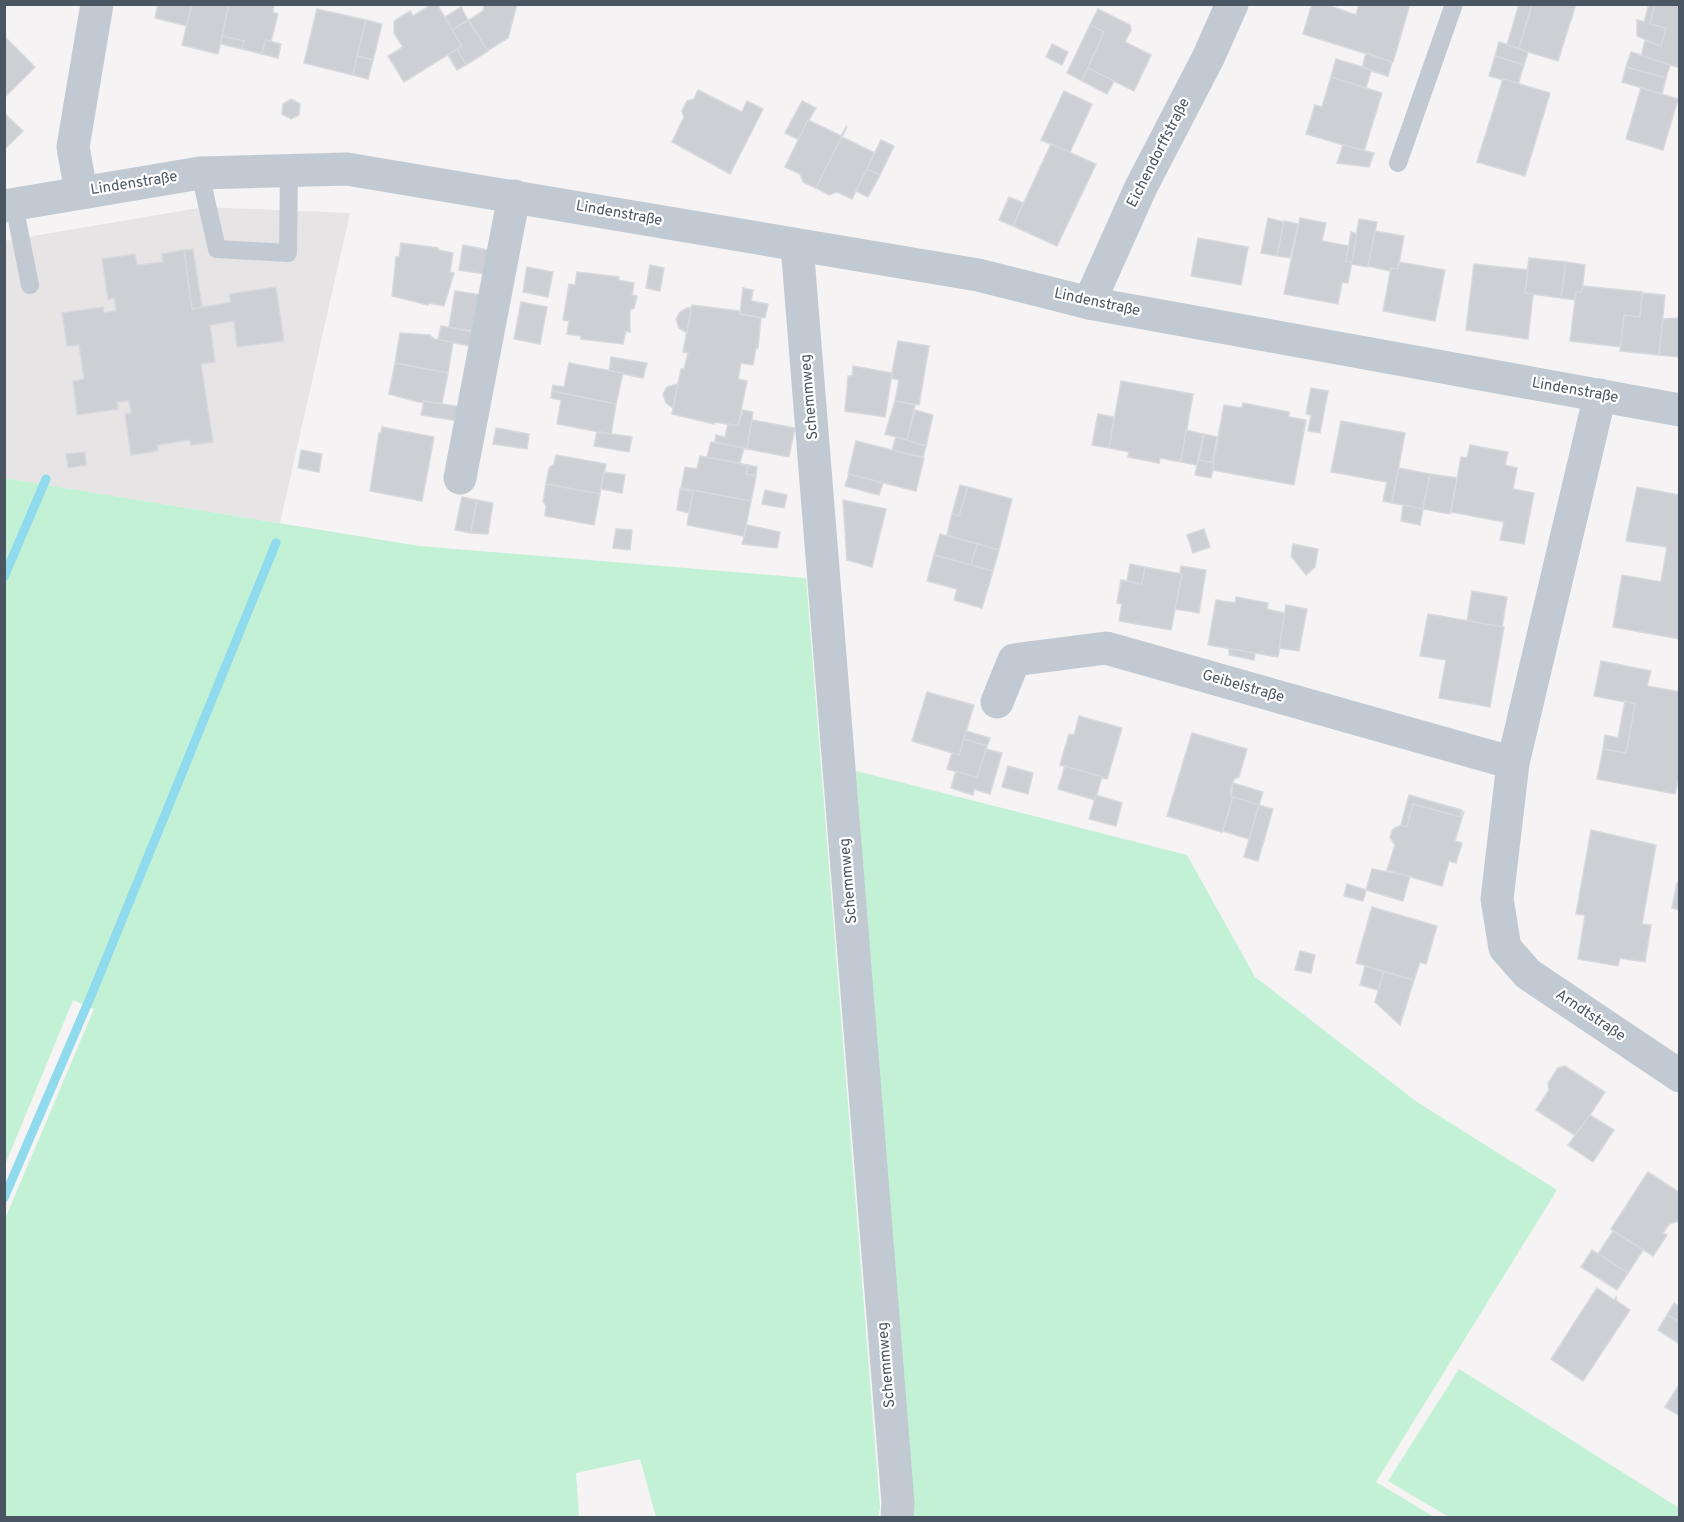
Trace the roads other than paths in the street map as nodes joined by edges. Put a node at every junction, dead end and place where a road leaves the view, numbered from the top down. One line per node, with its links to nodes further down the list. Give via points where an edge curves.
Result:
1 (98, 4): 7 (street, via 73,147)
2 (1232, 4): 12 (street, Eichendorffstraße, via 1141,187)
3 (1454, 4): 4 (lane)
4 (1398, 163)
5 (289, 171): 6 (street, Lindenstraße); 6 (lane, via 288,253 217,249); 8 (street, Lindenstraße, via 347,169)
6 (200, 174): 7 (street, Lindenstraße)
7 (81, 192): 9 (street, Lindenstraße)
8 (514, 196): 10 (street, Lindenstraße); 15 (street)
9 (9, 205): 11 (lane)
10 (797, 245): 12 (street, Lindenstraße, via 978,274); 19 (street, Schemmweg, via 897,1479)
11 (30, 285)
12 (1089, 303): 13 (street, Lindenstraße)
13 (1600, 395): 14 (street, Lindenstraße); 17 (street)
14 (1680, 410)
15 (460, 478)
16 (997, 702): 17 (street, Geibelstraße, via 1014,660 1106,648)
17 (1513, 762): 18 (street, Arndtstraße, via 1497,899 1505,948 1528,974)
18 (1680, 1076)
19 (897, 1518)

